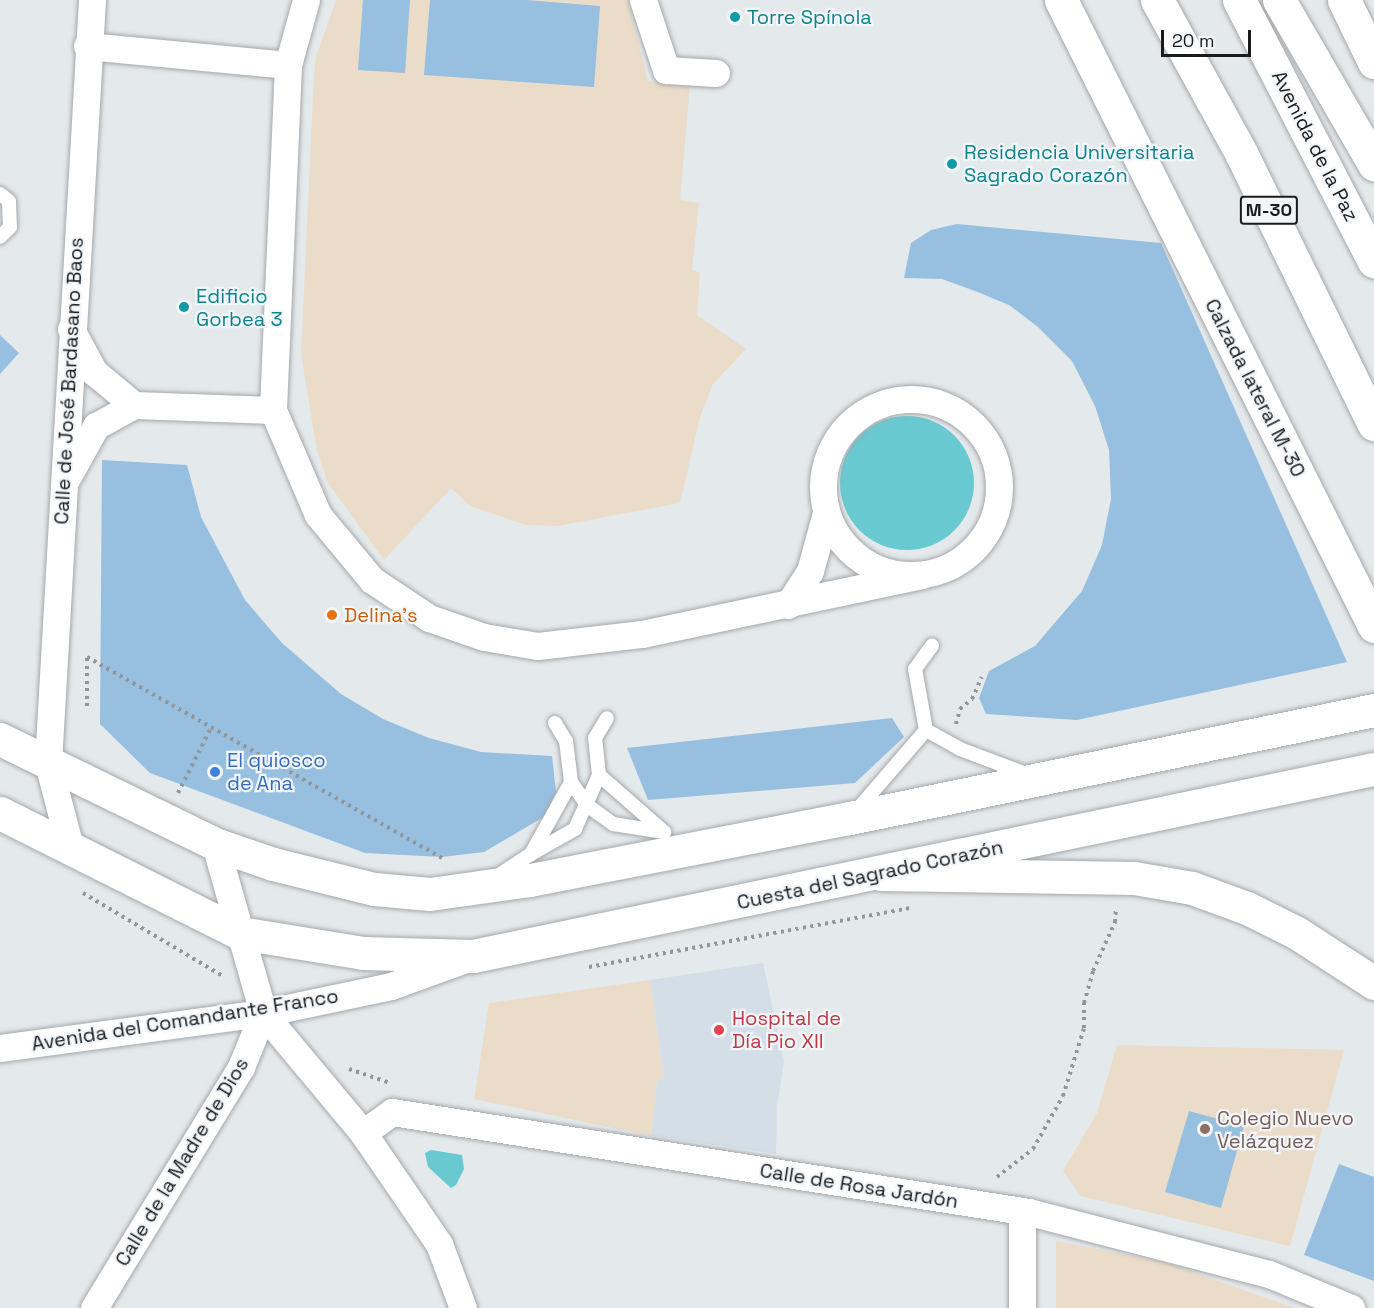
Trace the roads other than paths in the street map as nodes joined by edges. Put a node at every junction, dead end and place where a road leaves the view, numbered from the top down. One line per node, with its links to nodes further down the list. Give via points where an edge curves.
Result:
1 (92, 0): 10 (street, Calle de José Bardasano Baos)
2 (306, 0): 12 (street)
3 (643, 0): 13 (street, via 666,70)
4 (1044, 0): 14 (main road)
5 (1061, 0): 14 (main road)
6 (1157, 0): 22 (main road, M-30, via 1241,153)
7 (1239, 0): 18 (main road, Avenida de la Paz)
8 (1279, 0): 15 (main road)
9 (1344, 0): 11 (main road)
10 (87, 46): 12 (street); 19 (street, Calle de José Bardasano Baos)
11 (1374, 62)
12 (288, 66): 21 (street)
13 (716, 73)
14 (1134, 151): 27 (main road, Calzada lateral M-30)
15 (1374, 164)
16 (0, 194): 17 (lane, via 9,201 10,227)
17 (0, 237)
18 (1374, 261)
19 (71, 328): 20 (street, via 94,372); 23 (street, Calle de José Bardasano Baos)
20 (134, 405): 21 (street); 23 (street, via 96,426)
21 (273, 410): 26 (street, via 318,515 341,547 372,580 429,618 484,637 538,646 642,634)
22 (1374, 424)
23 (63, 484): 34 (street, Calle de José Bardasano Baos)
24 (826, 513): 25 (street, via 840,540 863,561 891,573); 25 (street, via 822,484 828,456 842,431 864,412 890,400 919,398 947,405 971,421 989,444 999,471 1000,500 991,527 974,550); 26 (street, via 810,571)
25 (922, 575): 26 (street)
26 (788, 605)
27 (1374, 626)
28 (932, 646): 32 (lane, via 915,669)
29 (1365, 712): 37 (main road)
30 (607, 718): 36 (lane, via 595,738)
31 (555, 723): 38 (lane, via 566,741)
32 (926, 730): 37 (lane, via 960,749); 41 (lane)
33 (0, 739): 34 (main road)
34 (48, 763): 43 (main road); 44 (street, Calle de José Bardasano Baos)
35 (1374, 769): 47 (main road, Cuesta del Sagrado Corazón)
36 (599, 775): 39 (lane); 42 (lane)
37 (1042, 780): 41 (main road)
38 (571, 782): 39 (lane); 46 (lane)
39 (587, 805): 42 (lane, via 613,824); 46 (lane, via 575,829)
40 (0, 813): 44 (main road, Cuesta del Sagrado Corazón)
41 (850, 818): 45 (main road)
42 (664, 832): 45 (lane)
43 (215, 844): 48 (main road, via 273,864 374,889 430,894); 49 (street)
44 (70, 847): 49 (main road, Cuesta del Sagrado Corazón)
45 (693, 848): 48 (main road)
46 (531, 854): 48 (lane, via 513,863)
47 (881, 874): 50 (main road, Cuesta del Sagrado Corazón); 51 (main road, via 1134,878 1192,888 1247,908 1297,933)
48 (483, 889)
49 (240, 933): 50 (main road, Cuesta del Sagrado Corazón, via 363,953); 52 (street)
50 (472, 956): 52 (street, Avenida del Comandante Franco, via 392,986)
51 (1374, 983)
52 (263, 1013): 53 (street, Avenida del Comandante Franco); 54 (street); 56 (street, Calle de la Madre de Dios, via 241,1067)
53 (0, 1048)
54 (363, 1133): 55 (street, Calle de Rosa Jardón, via 392,1112); 57 (street, via 439,1244)
55 (1024, 1212): 58 (street); 59 (street, Calle de Rosa Jardón, via 1269,1274)
56 (94, 1308)
57 (463, 1308)
58 (1022, 1308)
59 (1351, 1308)

